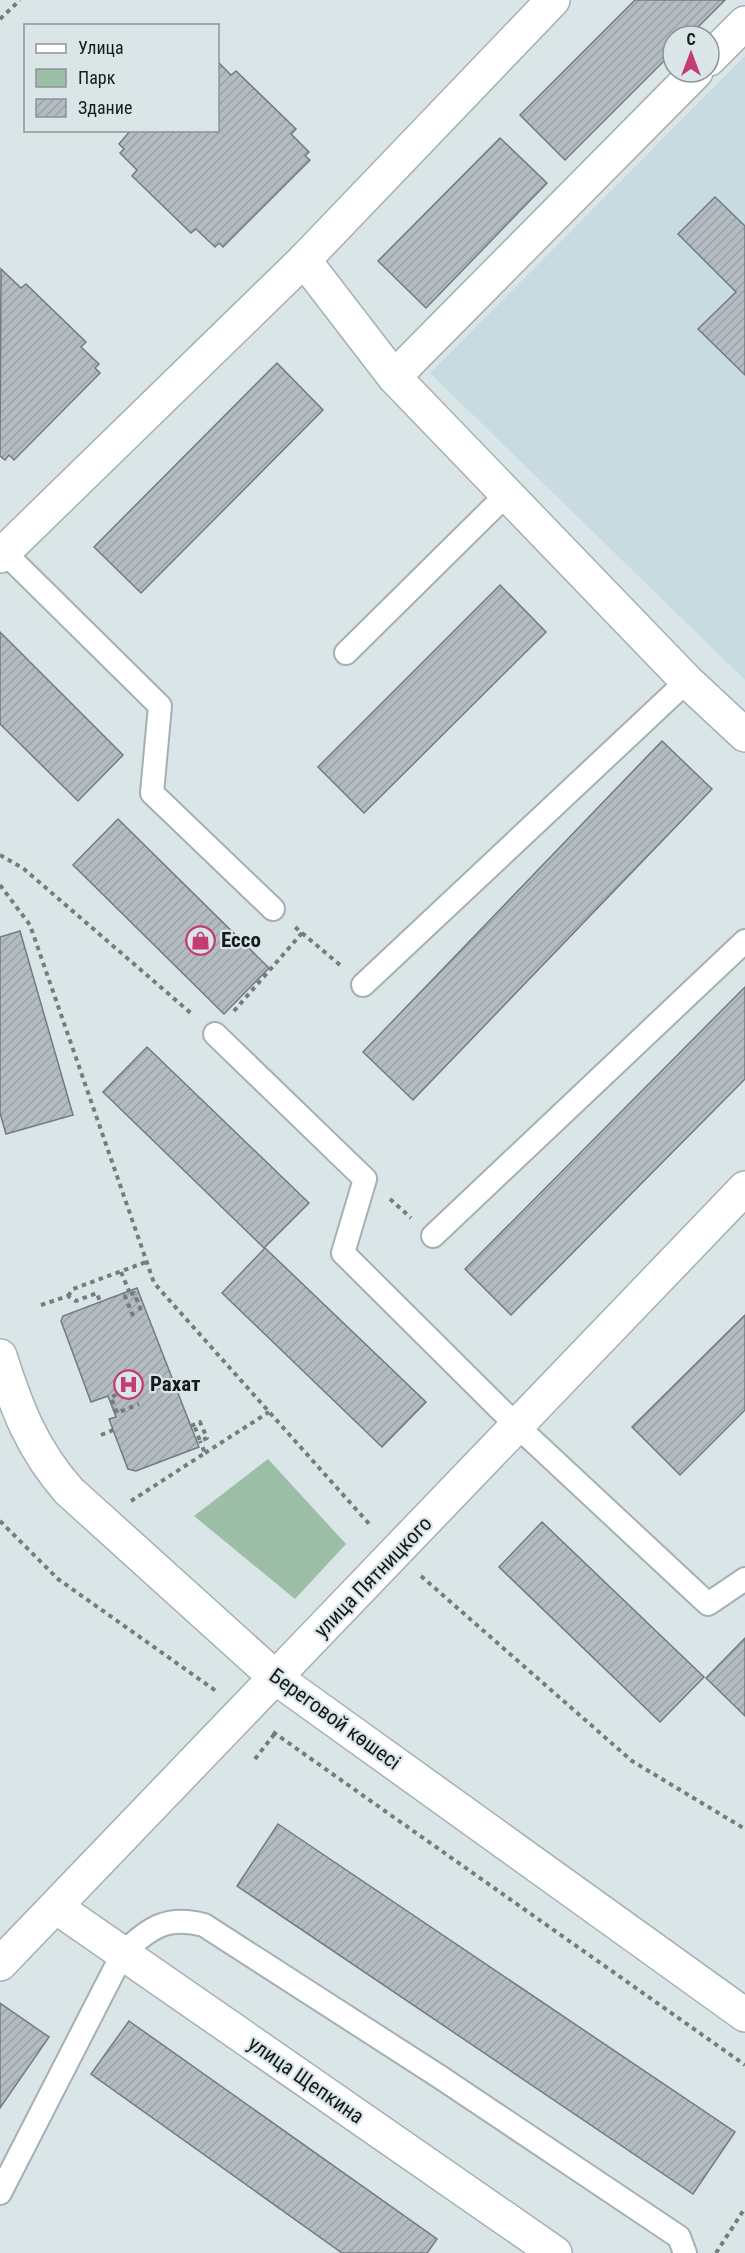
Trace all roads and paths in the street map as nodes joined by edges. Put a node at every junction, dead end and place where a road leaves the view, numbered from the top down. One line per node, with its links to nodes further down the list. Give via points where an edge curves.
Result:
1 (20, 0): 3 (path)
2 (553, 0): 7 (street)
3 (0, 19)
4 (745, 23): 5 (street)
5 (721, 47)
6 (684, 84): 8 (street)
7 (304, 260): 8 (street); 10 (street)
8 (394, 377): 9 (street)
9 (507, 494): 11 (lane); 12 (street)
10 (2, 555): 16 (lane, via 159,706 152,793)
11 (346, 652)
12 (687, 681): 13 (street); 19 (lane)
13 (745, 735)
14 (0, 855): 20 (path, via 24,869)
15 (0, 885): 24 (path, via 30,926)
16 (273, 909): 17 (path)
17 (302, 933): 19 (path); 20 (path)
18 (745, 941): 23 (lane)
19 (363, 985)
20 (215, 1034): 21 (lane)
21 (365, 1179): 23 (path); 37 (lane, via 343,1253)
22 (745, 1188): 37 (street, улица Пятницкого)
23 (432, 1236)
24 (146, 1262): 25 (path); 35 (path, via 154,1283)
25 (121, 1272): 26 (path); 27 (path, via 73,1289)
26 (129, 1291)
27 (69, 1296): 28 (path, via 76,1300 97,1293); 29 (path)
28 (100, 1302)
29 (40, 1305)
30 (142, 1313): 31 (path, via 134,1293 125,1296)
31 (133, 1316)
32 (0, 1356): 46 (street, Береговой көшесі, via 22,1421 51,1471)
33 (133, 1388): 34 (path, via 111,1397 117,1413)
34 (139, 1404)
35 (269, 1412): 40 (path); 41 (path)
36 (192, 1425): 40 (path, via 200,1422 207,1438 200,1441)
37 (517, 1426): 44 (street, улица Пятницкого); 45 (lane, via 708,1604)
38 (113, 1430): 39 (path)
39 (101, 1435)
40 (205, 1453): 42 (path)
41 (347, 1499)
42 (127, 1503)
43 (0, 1521): 47 (path, via 58,1579)
44 (395, 1554): 46 (street, улица Пятницкого); 48 (path, via 632,1761)
45 (745, 1579)
46 (276, 1678): 47 (street, улица Пятницкого); 52 (street, Береговой көшесі)
47 (244, 1711): 49 (street, улица Пятницкого); 53 (path)
48 (745, 1829)
49 (56, 1907): 50 (street, улица Щепкина); 51 (street, улица Пятницкого)
50 (123, 1953): 54 (lane); 56 (street, улица Щепкина); 57 (lane, via 145,1933 161,1925 177,1920 204,1925 669,2230 679,2237)
51 (0, 1964)
52 (745, 2014)
53 (745, 2065)
54 (0, 2193)
55 (745, 2208): 58 (path)
56 (555, 2253)
57 (685, 2253)
58 (716, 2253)

